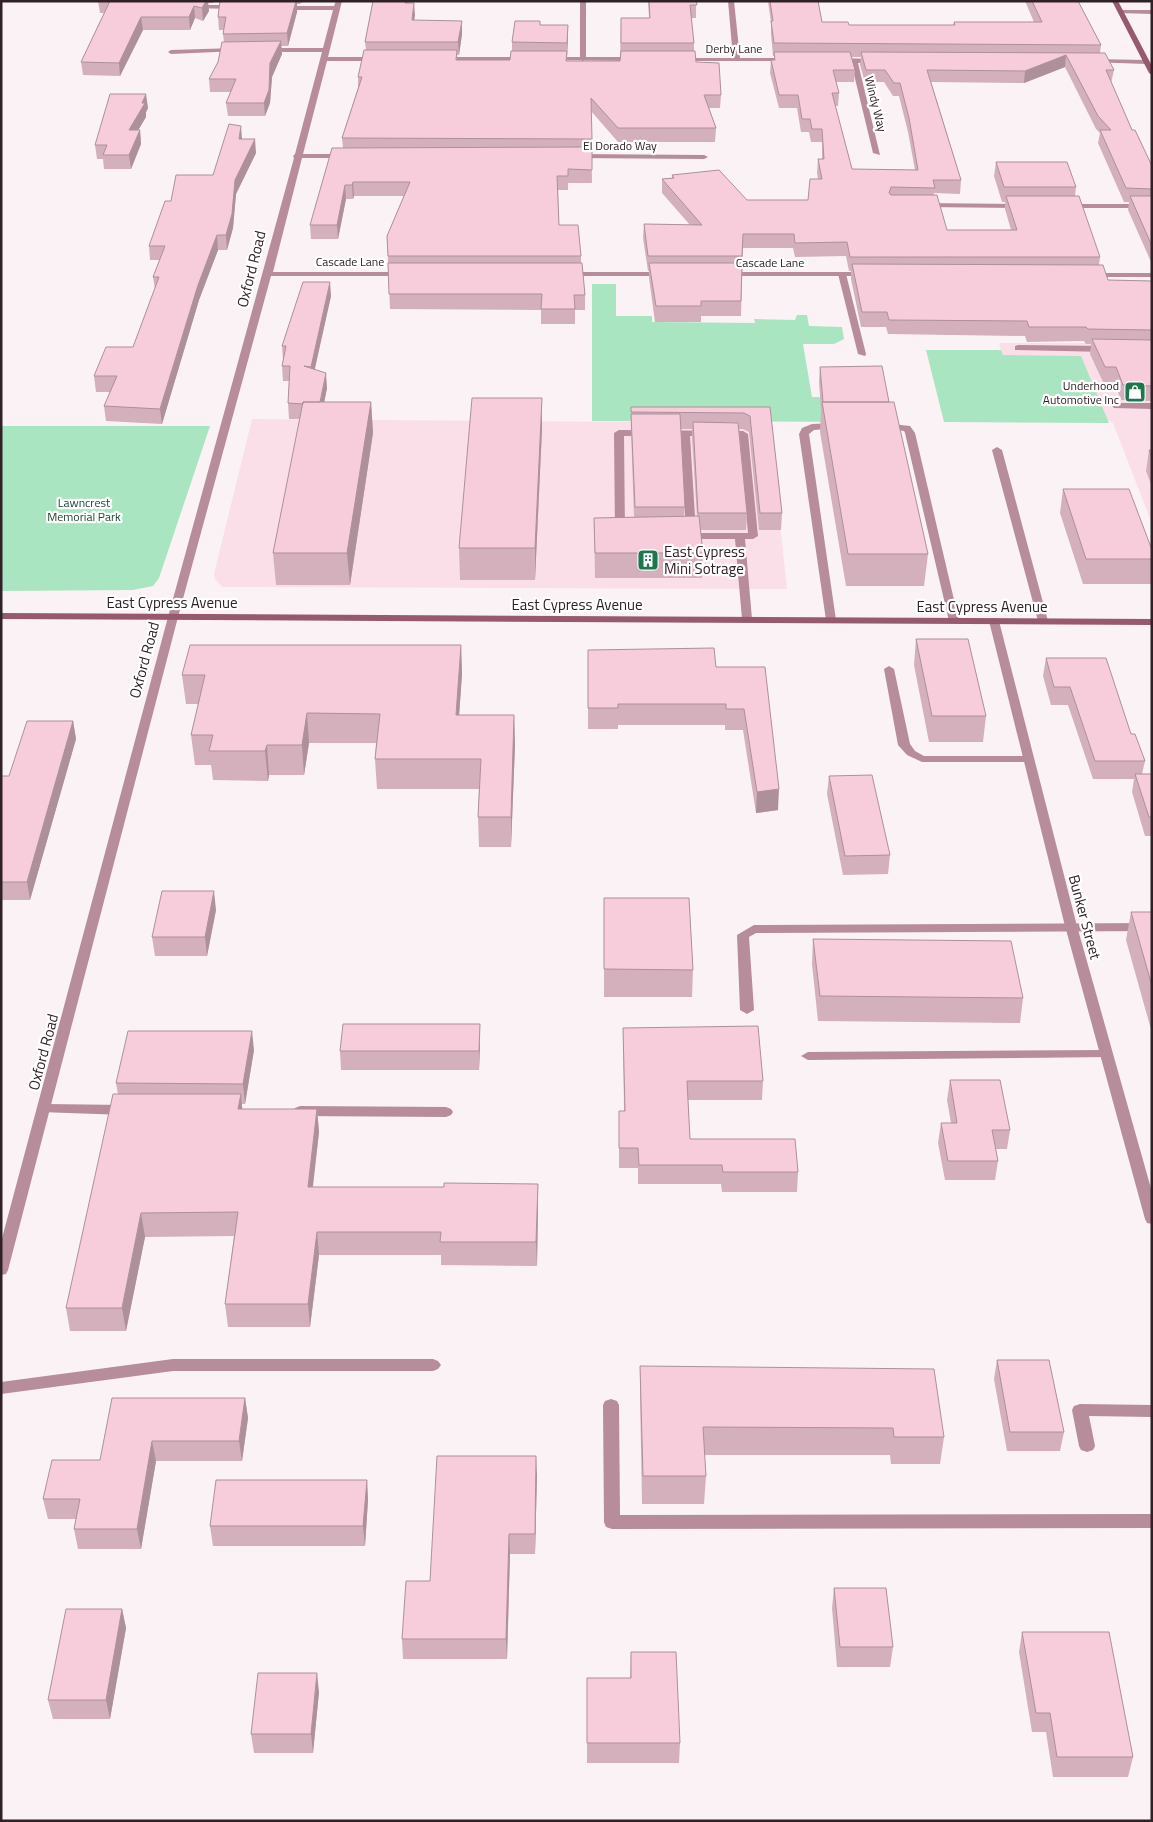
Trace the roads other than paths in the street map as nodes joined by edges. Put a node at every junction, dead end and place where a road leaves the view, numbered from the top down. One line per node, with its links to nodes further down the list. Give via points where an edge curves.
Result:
1 (583, 1): 18 (street)
2 (730, 1): 21 (street)
3 (1115, 1): 8 (main road)
4 (182, 5): 6 (street)
5 (338, 5): 7 (street); 13 (street, Oxford Road)
6 (240, 8)
7 (279, 8)
8 (1120, 12): 9 (street); 27 (main road)
9 (1152, 12)
10 (241, 50): 12 (street)
11 (260, 50): 13 (street)
12 (171, 52)
13 (324, 55): 14 (street); 30 (street, Oxford Road)
14 (388, 59)
15 (427, 59): 16 (street)
16 (534, 59)
17 (544, 59): 18 (street)
18 (583, 59): 19 (street)
19 (650, 60)
20 (670, 60): 21 (street, Derby Lane)
21 (737, 60): 22 (street, Derby Lane)
22 (795, 60)
23 (824, 60): 24 (street)
24 (854, 60): 25 (street); 29 (street, Windy Way)
25 (883, 60)
26 (1087, 62): 27 (street)
27 (1146, 62): 28 (main road)
28 (1152, 73)
29 (877, 153)
30 (297, 156): 31 (street); 38 (street, Oxford Road)
31 (356, 156)
32 (565, 156): 33 (street, El Dorado Way)
33 (704, 157)
34 (913, 205): 35 (street)
35 (1034, 206)
36 (1053, 206): 37 (street)
37 (1152, 206)
38 (268, 274): 39 (street, Cascade Lane); 61 (street, Oxford Road)
39 (418, 274)
40 (555, 274): 41 (street)
41 (674, 274)
42 (713, 274): 43 (street, Cascade Lane)
43 (842, 274): 44 (street, Cascade Lane); 49 (street)
44 (882, 274)
45 (1082, 275): 46 (street)
46 (1152, 275)
47 (1018, 348): 48 (street)
48 (1114, 350)
49 (862, 354)
50 (1118, 406): 51 (street)
51 (1152, 406)
52 (850, 426): 63 (street, via 812,427 804,434)
53 (869, 426): 64 (street, via 907,428 910,433)
54 (685, 433): 56 (street, via 619,433 620,536); 58 (street); 59 (street, via 743,434 753,536)
55 (998, 450): 66 (street)
56 (629, 536)
57 (673, 536): 58 (street)
58 (691, 536): 59 (street)
59 (740, 536): 62 (street)
60 (1, 616): 61 (main road, East Cypress Avenue)
61 (172, 617): 62 (main road, East Cypress Avenue); 77 (street, Oxford Road)
62 (747, 619): 63 (main road, East Cypress Avenue)
63 (831, 620): 64 (main road, East Cypress Avenue)
64 (954, 621): 65 (main road, East Cypress Avenue)
65 (994, 621): 66 (main road, East Cypress Avenue); 71 (street, Bunker Street)
66 (1044, 621): 67 (main road, East Cypress Avenue)
67 (1116, 621): 68 (main road, East Cypress Avenue); 69 (main road)
68 (1152, 622)
69 (1152, 630)
70 (889, 670): 71 (street, via 904,745 911,753 922,760)
71 (1028, 759): 72 (street, Bunker Street)
72 (1071, 926): 73 (street); 74 (street, via 754,929 743,935); 75 (street, Bunker Street)
73 (1152, 927)
74 (747, 1010)
75 (1105, 1054): 76 (street); 81 (street, Bunker Street)
76 (808, 1056)
77 (45, 1110): 78 (street); 83 (street, Oxford Road)
78 (143, 1110)
79 (289, 1111): 80 (street)
80 (446, 1112)
81 (1149, 1196): 82 (street, Bunker Street)
82 (1152, 1219)
83 (1, 1270)
84 (433, 1365): 85 (street, via 173,1365)
85 (1, 1388)
86 (611, 1405): 89 (street, via 612,1522)
87 (1152, 1411): 88 (street, via 1080,1410)
88 (1087, 1446)
89 (1152, 1520)

